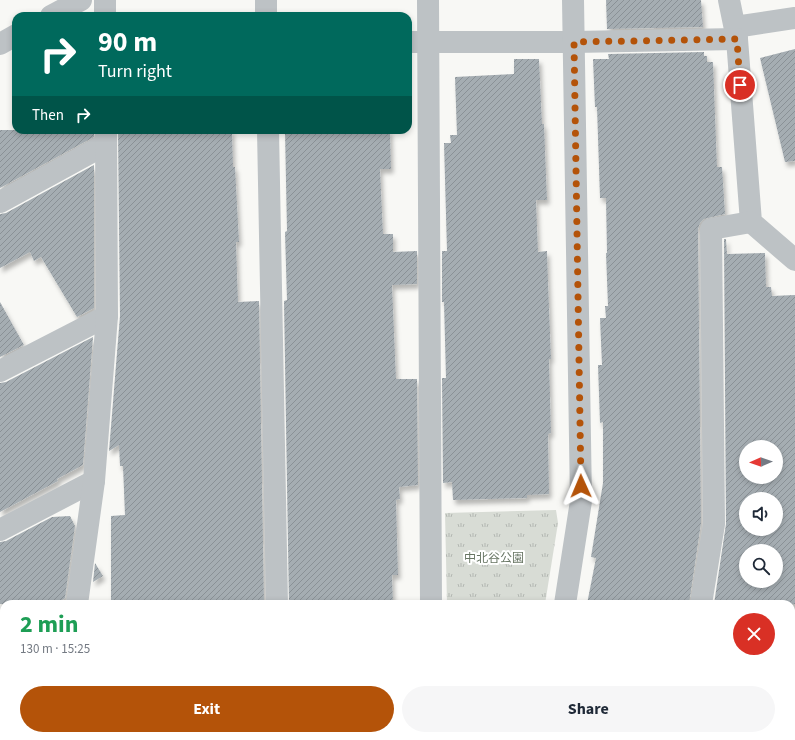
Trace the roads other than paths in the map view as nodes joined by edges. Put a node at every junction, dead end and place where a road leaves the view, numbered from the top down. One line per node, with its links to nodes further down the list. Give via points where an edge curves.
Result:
1 (81, 0): 7 (street)
2 (105, 0): 8 (street)
3 (266, 0): 9 (street)
4 (428, 0): 14 (street)
5 (573, 0): 15 (street)
6 (729, 0): 11 (street)
7 (58, 12)
8 (105, 12)
9 (266, 12)
10 (795, 18): 11 (street)
11 (736, 33): 15 (street); 20 (street)
12 (12, 37): 16 (street)
13 (412, 42): 14 (street)
14 (429, 42): 15 (street); 28 (street)
15 (574, 42): 29 (street, via 581,501)
16 (0, 44)
17 (268, 134): 27 (street)
18 (106, 137): 19 (street); 22 (street)
19 (0, 202)
20 (751, 222): 21 (street); 30 (street, via 711,228 714,524)
21 (795, 260)
22 (107, 316): 23 (street); 24 (street)
23 (0, 371)
24 (94, 481): 25 (street); 26 (street)
25 (0, 530)
26 (78, 600)
27 (277, 600)
28 (431, 600)
29 (566, 600)
30 (702, 600)

